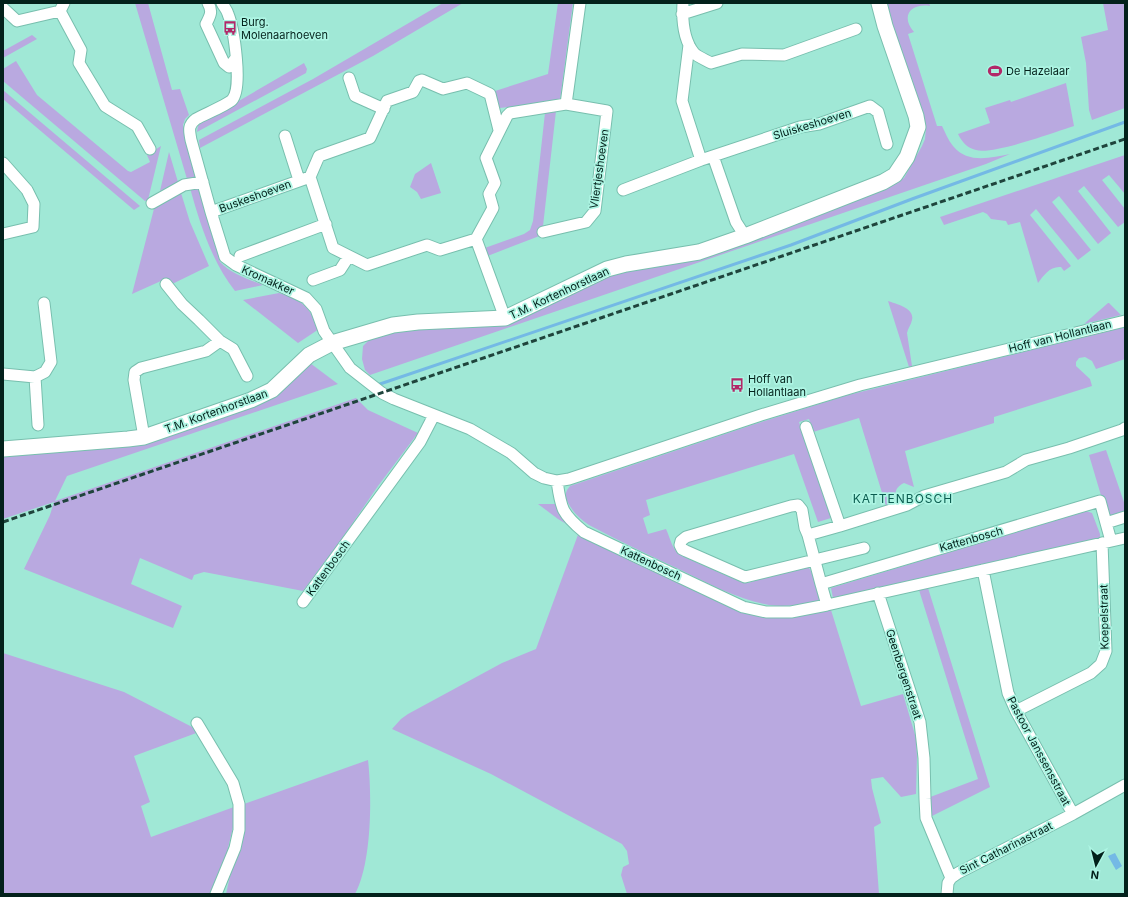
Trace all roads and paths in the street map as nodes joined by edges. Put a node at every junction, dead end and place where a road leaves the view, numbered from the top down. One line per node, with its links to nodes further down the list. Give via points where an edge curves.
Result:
1 (208, 3): 11 (street, via 211,15 206,24 224,63 229,67)
2 (222, 3): 11 (street, Kromakker, via 228,13 235,38)
3 (580, 3): 13 (street)
4 (717, 3): 8 (street)
5 (879, 3): 30 (street, T.M. Kortenhorstlaan, via 916,116 918,127 907,157 895,175 883,182)
6 (62, 7): 7 (street, via 17,21); 18 (street, via 81,50 80,63 105,106 137,126)
7 (3, 8)
8 (683, 8): 10 (street, via 682,22)
9 (856, 29): 10 (street, via 784,55 742,54 711,63 695,54)
10 (689, 44): 20 (street, via 682,101)
11 (236, 58): 23 (street, Kromakker, via 237,85 232,100 191,122 189,128)
12 (349, 78): 14 (street, via 355,96)
13 (566, 104): 15 (street, Vliertjeshoeven, via 510,113); 28 (street, Vliertjeshoeven, via 607,111 595,211 586,222)
14 (384, 109): 15 (street, via 387,101 413,92 422,80 443,89 467,83 490,94); 22 (street, via 370,138 319,156)
15 (499, 130): 31 (street, via 486,158 495,183 489,194 493,208)
16 (284, 136): 22 (street, Buskeshoeven)
17 (886, 144): 19 (street, Sluiskeshoeven, via 878,112 870,106)
18 (150, 149)
19 (713, 156): 20 (street, Sluiskeshoeven); 30 (street, via 736,222)
20 (701, 160): 24 (street, Sluiskeshoeven)
21 (3, 163): 29 (street, via 27,190 34,204 33,226)
22 (304, 179): 26 (street, Buskeshoeven); 27 (street, Buskeshoeven)
23 (202, 182): 25 (street, via 184,184); 26 (street, Kromakker)
24 (623, 190)
25 (152, 203)
26 (211, 212): 40 (street, Kromakker, via 225,258 306,298 316,309 324,331)
27 (326, 224): 32 (street); 33 (street, Buskeshoeven, via 334,248)
28 (543, 232)
29 (3, 234)
30 (745, 236): 37 (street, T.M. Kortenhorstlaan, via 699,252 607,269)
31 (476, 239): 33 (street, Buskeshoeven, via 440,250 427,245 368,265); 37 (street)
32 (240, 256)
33 (349, 256): 34 (street, via 340,270)
34 (312, 280)
35 (166, 284): 39 (street, via 182,304)
36 (44, 303): 43 (street, via 51,362 45,372)
37 (505, 318): 40 (street, T.M. Kortenhorstlaan, via 393,325)
38 (1125, 321): 50 (street, Hoff van Hollantlaan, via 860,385)
39 (220, 341): 42 (street, via 233,349); 48 (street, via 206,351 141,368 135,372 134,380)
40 (332, 343): 44 (street, via 350,368 382,393); 48 (street, T.M. Kortenhorstlaan, via 309,355 272,390 251,400)
41 (3, 374): 43 (street)
42 (247, 376)
43 (35, 377): 45 (street)
44 (434, 415): 50 (street, via 470,429 511,453 534,473); 62 (street, Kattenbosch, via 420,442)
45 (38, 425)
46 (806, 427): 53 (street)
47 (1125, 428): 53 (street, via 1026,460 1006,472 924,496 907,506)
48 (144, 437): 49 (street, T.M. Kortenhorstlaan)
49 (3, 449)
50 (557, 481): 63 (street, Kattenbosch, via 564,512 571,522 584,532 743,607 766,612 791,612)
51 (1125, 517): 52 (street)
52 (1106, 523): 56 (street, Kattenbosch); 60 (street, Kattenbosch, via 1100,501)
53 (840, 526): 54 (street)
54 (808, 535): 58 (street); 58 (street, via 802,510 798,505 686,537 680,545 686,552 745,577)
55 (1125, 538): 56 (street, Kattenbosch)
56 (1107, 542): 59 (street, Kattenbosch); 64 (street, Koepelstraat, via 1106,651 1101,664 1091,673)
57 (864, 548): 58 (street)
58 (814, 561): 60 (street)
59 (983, 570): 61 (street, Kattenbosch); 64 (street, Pastoor Janssensstraat, via 1008,693)
60 (821, 584): 63 (street)
61 (878, 593): 63 (street, Kattenbosch); 68 (street, Geenbergenstraat, via 920,722 926,818)
62 (302, 602)
63 (827, 605)
64 (1016, 711): 67 (street, Pastoor Janssensstraat)
65 (198, 723): 69 (street, via 233,783 239,804 239,830 236,842)
66 (1125, 786): 67 (street, Sint Catharinastraat)
67 (1073, 814): 68 (street, Sint Catharinastraat)
68 (951, 878): 70 (street)
69 (216, 894)
70 (947, 894)

